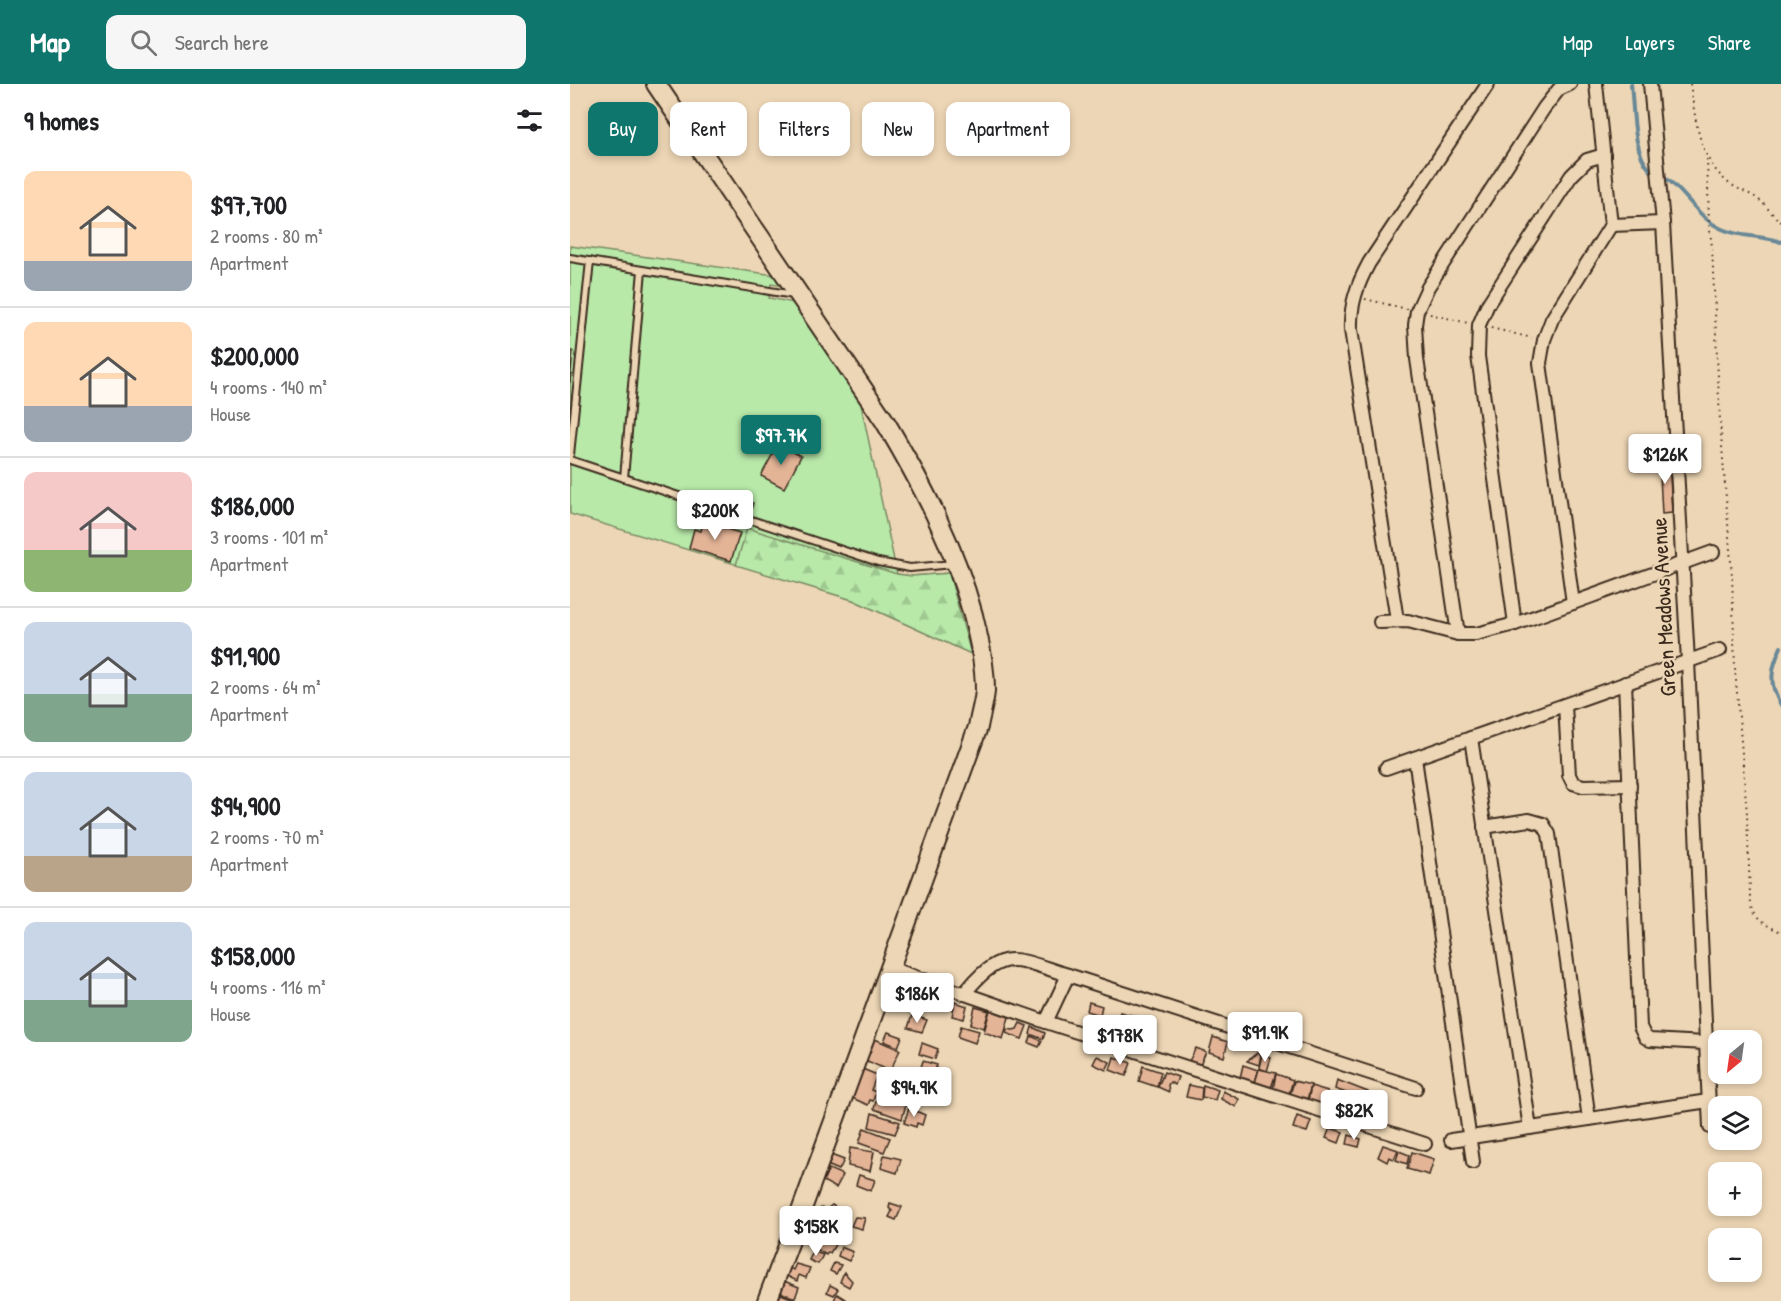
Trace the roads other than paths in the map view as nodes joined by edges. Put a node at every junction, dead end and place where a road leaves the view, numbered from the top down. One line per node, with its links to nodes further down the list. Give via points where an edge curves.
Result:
1 (656, 84): 12 (street)
2 (1488, 84): 20 (street, via 1369,263 1351,308 1351,330)
3 (1570, 84): 23 (street, via 1559,89 1544,108 1434,276 1418,311 1414,340)
4 (1596, 84): 6 (street)
5 (1650, 84): 7 (street, Green Meadows Avenue)
6 (1604, 155): 8 (street); 22 (street, via 1587,160 1571,176 1495,292 1479,326 1478,356)
7 (1663, 223): 8 (street); 18 (street, Green Meadows Avenue)
8 (1611, 225): 19 (street, via 1557,311 1541,351)
9 (570, 258): 10 (lane)
10 (590, 261): 11 (lane); 13 (lane)
11 (642, 270): 12 (lane); 15 (lane)
12 (801, 296): 17 (street, via 911,464)
13 (570, 455)
14 (570, 460): 15 (lane)
15 (624, 478): 17 (lane, via 895,567)
16 (1713, 552): 18 (street)
17 (957, 563): 33 (street, via 983,658 985,693 978,727)
18 (1682, 563): 19 (street); 25 (street, Green Meadows Avenue)
19 (1573, 603): 22 (street)
20 (1397, 620): 21 (street); 23 (street)
21 (1380, 622)
22 (1515, 624): 23 (street, via 1476,634)
23 (1458, 634)
24 (1720, 650): 25 (street)
25 (1688, 661): 26 (street); 37 (street, Green Meadows Avenue)
26 (1625, 683): 27 (street); 31 (street)
27 (1565, 705): 28 (street); 31 (street, via 1569,775 1573,783)
28 (1471, 738): 29 (street); 32 (street)
29 (1415, 758): 30 (street); 42 (street)
30 (1386, 768)
31 (1630, 785): 37 (street, via 1642,1033 1650,1040)
32 (1485, 827): 40 (street, via 1529,820 1543,824 1549,834); 41 (street)
33 (890, 968): 35 (street); 46 (street)
34 (1068, 975): 35 (street, via 1015,959 1001,961 980,974); 36 (street); 38 (street)
35 (964, 994): 36 (street)
36 (1046, 1022): 44 (street)
37 (1706, 1043): 39 (street, Green Meadows Avenue)
38 (1416, 1088)
39 (1708, 1101): 40 (street)
40 (1589, 1119): 41 (street)
41 (1530, 1128): 42 (street)
42 (1469, 1137): 43 (street); 45 (street)
43 (1451, 1140)
44 (1425, 1144)
45 (1473, 1162)
46 (767, 1301)

